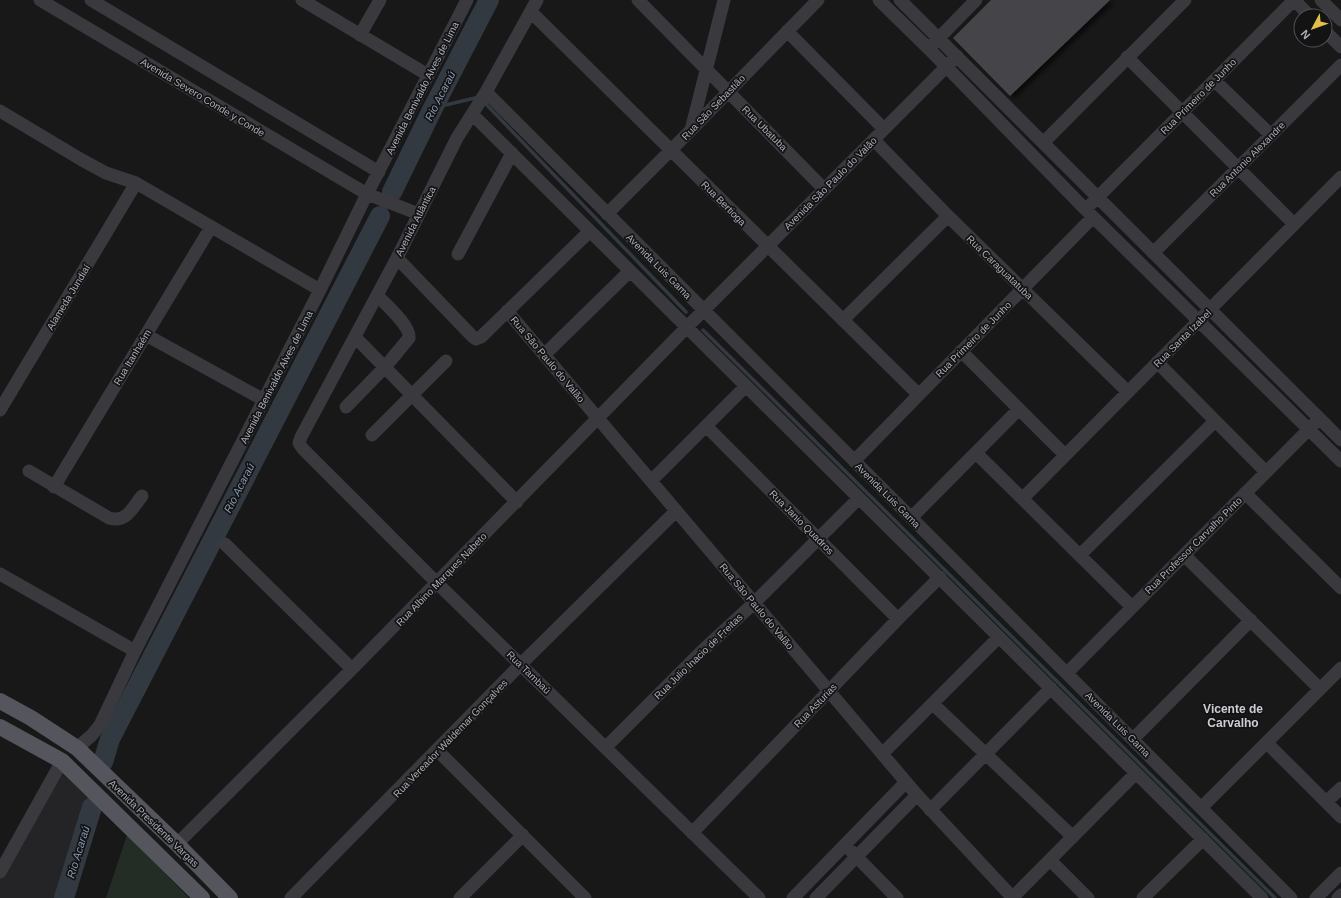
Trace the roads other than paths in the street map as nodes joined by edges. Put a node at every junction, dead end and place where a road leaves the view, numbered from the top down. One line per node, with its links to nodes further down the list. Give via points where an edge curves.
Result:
1 (40, 0): 50 (street, Avenida Severo Conde y Conde)
2 (91, 0): 16 (street)
3 (302, 0): 21 (street)
4 (380, 0): 21 (street)
5 (467, 0): 31 (street, Avenida Benivaldo Alves de Lima)
6 (537, 0): 18 (street, Avenida Atlântica)
7 (638, 0): 30 (street, Rua Ubatuba)
8 (724, 0): 30 (street)
9 (818, 0): 20 (street, Rua São Sebastião)
10 (879, 0): 25 (street)
11 (900, 0): 22 (street)
12 (976, 0): 22 (street)
13 (1185, 0): 27 (street)
14 (1294, 0): 17 (street); 32 (street, Rua Primeiro de Junho)
15 (1321, 0): 19 (street)
16 (113, 6): 46 (street)
17 (1302, 8)
18 (531, 12): 33 (street, Avenida Atlântica); 43 (street, Rua Bertioga)
19 (1341, 20)
20 (787, 31): 34 (street, Rua São Sebastião); 39 (street)
21 (360, 35): 31 (street)
22 (939, 38): 25 (street); 26 (street)
23 (1333, 38): 24 (street)
24 (1341, 46)
25 (929, 48): 29 (street)
26 (957, 56): 29 (street, Avenida São Paulo do Valão); 42 (street)
27 (1127, 58): 36 (street); 42 (street)
28 (1341, 65): 40 (street, Rua Antonio Alexandre)
29 (947, 67): 39 (street, Avenida São Paulo do Valão); 53 (street)
30 (706, 70): 34 (street, Rua Ubatuba); 38 (street)
31 (428, 75): 46 (street, Avenida Benivaldo Alves de Lima)
32 (1214, 80): 36 (street, Rua Primeiro de Junho); 40 (street)
33 (486, 92): 37 (street, Avenida Atlântica); 54 (street, Avenida Luis Gama)
34 (728, 92): 38 (street, Rua São Sebastião); 49 (street, Rua Ubatuba)
35 (0, 111): 48 (street, via 106,173)
36 (1182, 112): 45 (street); 51 (street, Rua Primeiro de Junho)
37 (472, 114): 44 (street); 52 (street, Avenida Atlântica)
38 (691, 130): 43 (street, Rua São Sebastião)
39 (884, 130): 41 (street, Avenida São Paulo do Valão)
40 (1271, 135): 45 (street, Rua Antonio Alexandre)
41 (874, 140): 49 (street, Avenida São Paulo do Valão); 55 (street, Rua Caraguatatuba)
42 (1043, 143): 51 (street)
43 (671, 150): 54 (street, Rua São Sebastião); 59 (street, Rua Bertioga)
44 (512, 153): 58 (street); 61 (street)
45 (1238, 168): 56 (street); 60 (street, Rua Antonio Alexandre)
46 (379, 172): 50 (street, Avenida Benivaldo Alves de Lima)
47 (1341, 178): 56 (street, Rua Santa Izabel)
48 (136, 183): 57 (street); 87 (street, Alameda Jundiaí)
49 (824, 189): 59 (street, Avenida São Paulo do Valão)
50 (372, 196): 52 (street, Avenida Severo Conde y Conde); 65 (street, Avenida Benivaldo Alves de Lima)
51 (1097, 197): 53 (street, Rua Primeiro de Junho); 60 (street)
52 (413, 212): 62 (street, Avenida Atlântica)
53 (1089, 213): 64 (street, Rua Primeiro de Junho); 71 (street)
54 (607, 214): 69 (street, Avenida Luis Gama)
55 (948, 216): 64 (street, Rua Caraguatatuba); 70 (street)
56 (1294, 224): 67 (street, Rua Santa Izabel)
57 (211, 227): 65 (street); 73 (street, Rua Itanhaém)
58 (590, 231): 63 (street); 68 (street)
59 (768, 246): 69 (street, Avenida São Paulo do Valão); 70 (street, Rua Bertioga)
60 (1153, 253): 67 (street)
61 (458, 254)
62 (396, 258): 66 (street, Avenida Atlântica); 68 (street, via 476,339)
63 (630, 271): 72 (street); 76 (street)
64 (1022, 289): 75 (street, Rua Primeiro de Junho); 81 (street, Rua Caraguatatuba)
65 (320, 290): 84 (street, Avenida Benivaldo Alves de Lima)
66 (377, 295): 74 (street, Avenida Atlântica); 79 (street, via 405,325 410,335)
67 (1210, 309): 71 (street, Rua Santa Izabel); 89 (street)
68 (507, 311): 76 (street, Rua São Paulo do Valão)
69 (703, 311): 72 (street, Rua Albino Marques Nabeto); 98 (street, Avenida Luis Gama)
70 (843, 320): 82 (street, Rua Bertioga)
71 (1199, 320): 78 (street, Rua Santa Izabel); 92 (street)
72 (687, 327): 80 (street); 88 (street, Rua Albino Marques Nabeto)
73 (146, 334): 84 (street); 103 (street, Rua Itanhaém)
74 (355, 337): 79 (street); 95 (street, Avenida Atlântica, via 301,437)
75 (961, 351): 82 (street, Rua Primeiro de Junho); 86 (street)
76 (544, 355): 88 (street, Rua São Paulo do Valão)
77 (446, 361): 83 (street)
78 (1157, 362): 81 (street, Rua Santa Izabel); 90 (street)
79 (385, 367): 83 (street); 85 (street)
80 (746, 386): 91 (street); 106 (street)
81 (1128, 392): 97 (street, Rua Santa Izabel)
82 (918, 394): 98 (street, Rua Primeiro de Junho)
83 (412, 395): 93 (street); 108 (street)
84 (264, 400): 124 (street, Avenida Benivaldo Alves de Lima)
85 (346, 407)
86 (1019, 409): 96 (street); 97 (street)
87 (0, 410)
88 (598, 418): 102 (street, Rua São Paulo do Valão); 108 (street, Rua Albino Marques Nabeto)
89 (1319, 418): 92 (street, Rua Professor Carvalho Pinto); 94 (street)
90 (1215, 421): 101 (street); 114 (street)
91 (706, 426): 102 (street); 111 (street, Rua Janio Quadros)
92 (1309, 429): 99 (street); 101 (street, Rua Professor Carvalho Pinto)
93 (372, 435)
94 (1341, 440)
95 (300, 445): 117 (street, Rua Tambaú)
96 (976, 453): 107 (street); 110 (street)
97 (1065, 455): 107 (street, Rua Santa Izabel)
98 (854, 461): 110 (street, Avenida Luis Gama)
99 (1341, 461)
100 (28, 471): 103 (street)
101 (1266, 472): 104 (street, Rua Professor Carvalho Pinto)
102 (651, 481): 109 (street, Rua São Paulo do Valão)
103 (54, 487): 105 (street, via 115,520 126,516)
104 (1245, 493): 113 (street, Rua Professor Carvalho Pinto); 118 (street)
105 (142, 496)
106 (859, 498): 111 (street, Rua Julio Inacio de Freitas); 116 (street)
107 (1022, 498): 114 (street)
108 (517, 502): 117 (street, Rua Albino Marques Nabeto)
109 (676, 511): 119 (street, Rua São Paulo do Valão); 125 (street, Rua Vereador Waldemar Gonçalves)
110 (911, 518): 128 (street, Avenida Luis Gama)
111 (819, 539): 119 (street, Rua Julio Inacio de Freitas); 121 (street, Rua Janio Quadros)
112 (225, 544): 127 (street)
113 (1184, 555): 120 (street, Rua Professor Carvalho Pinto); 122 (street)
114 (1080, 556): 120 (street)
115 (0, 574): 124 (street)
116 (940, 578): 121 (street, Rua Asturias); 123 (street)
117 (437, 583): 125 (street, Rua Tambaú); 127 (street, Rua Albino Marques Nabeto)
118 (1341, 588)
119 (754, 603): 131 (street, Rua São Paulo do Valão); 137 (street, Rua Julio Inacio de Freitas)
120 (1132, 607): 128 (street, Rua Professor Carvalho Pinto)
121 (898, 618): 131 (street, Rua Asturias)
122 (1251, 620): 130 (street); 135 (street)
123 (999, 637): 129 (street); 133 (street)
124 (135, 651): 138 (street, Avenida Benivaldo Alves de Lima, via 100,725)
125 (521, 664): 137 (street, Rua Tambaú); 139 (street, Rua Vereador Waldemar Gonçalves)
126 (1341, 668): 130 (street)
127 (352, 669): 155 (street, Rua Albino Marques Nabeto)
128 (1067, 673): 135 (street, Avenida Luis Gama)
129 (1051, 688): 141 (street); 143 (street)
130 (1320, 689): 136 (street)
131 (829, 691): 140 (street, Rua São Paulo do Valão); 151 (street, Rua Asturias)
132 (0, 702): 138 (main road, Avenida Presidente Vargas)
133 (933, 704): 140 (street); 141 (street)
134 (0, 727): 142 (main road, Avenida Presidente Vargas)
135 (1133, 739): 148 (street, Avenida Luis Gama)
136 (1267, 743): 147 (street); 148 (street)
137 (606, 747): 151 (street, Rua Tambaú)
138 (78, 748): 155 (main road, Avenida Presidente Vargas)
139 (438, 751): 152 (street); 164 (street, Rua Vereador Waldemar Gonçalves)
140 (882, 754): 144 (street, Rua São Paulo do Valão)
141 (986, 754): 149 (street); 153 (street)
142 (62, 760): 159 (street); 162 (main road, Avenida Presidente Vargas)
143 (1136, 773): 153 (street); 154 (street)
144 (906, 782): 146 (street, Rua São Paulo do Valão); 156 (street)
145 (1341, 788): 147 (street)
146 (917, 795): 149 (street, Rua São Paulo do Valão); 157 (street)
147 (1326, 802): 150 (street)
148 (1201, 808): 175 (street, Avenida Luis Gama)
149 (930, 810): 171 (street, Rua São Paulo do Valão)
150 (1341, 817)
151 (692, 833): 167 (street, Rua Tambaú)
152 (523, 835): 165 (street); 166 (street)
153 (1073, 837): 158 (street)
154 (1203, 839): 173 (street); 174 (street)
155 (177, 844): 163 (main road, Avenida Presidente Vargas)
156 (845, 845): 157 (street); 168 (street)
157 (856, 856): 169 (street); 170 (street)
158 (1050, 860): 171 (street); 172 (street)
159 (1, 866)
160 (1341, 873): 176 (street)
161 (1341, 895): 177 (street)
162 (202, 898)
163 (230, 898)
164 (291, 898)
165 (460, 898)
166 (585, 898)
167 (759, 898)
168 (793, 898)
169 (816, 898)
170 (897, 898)
171 (1012, 898)
172 (1088, 898)
173 (1143, 898)
174 (1262, 898)
175 (1291, 898)
176 (1316, 898)
177 (1338, 898)

